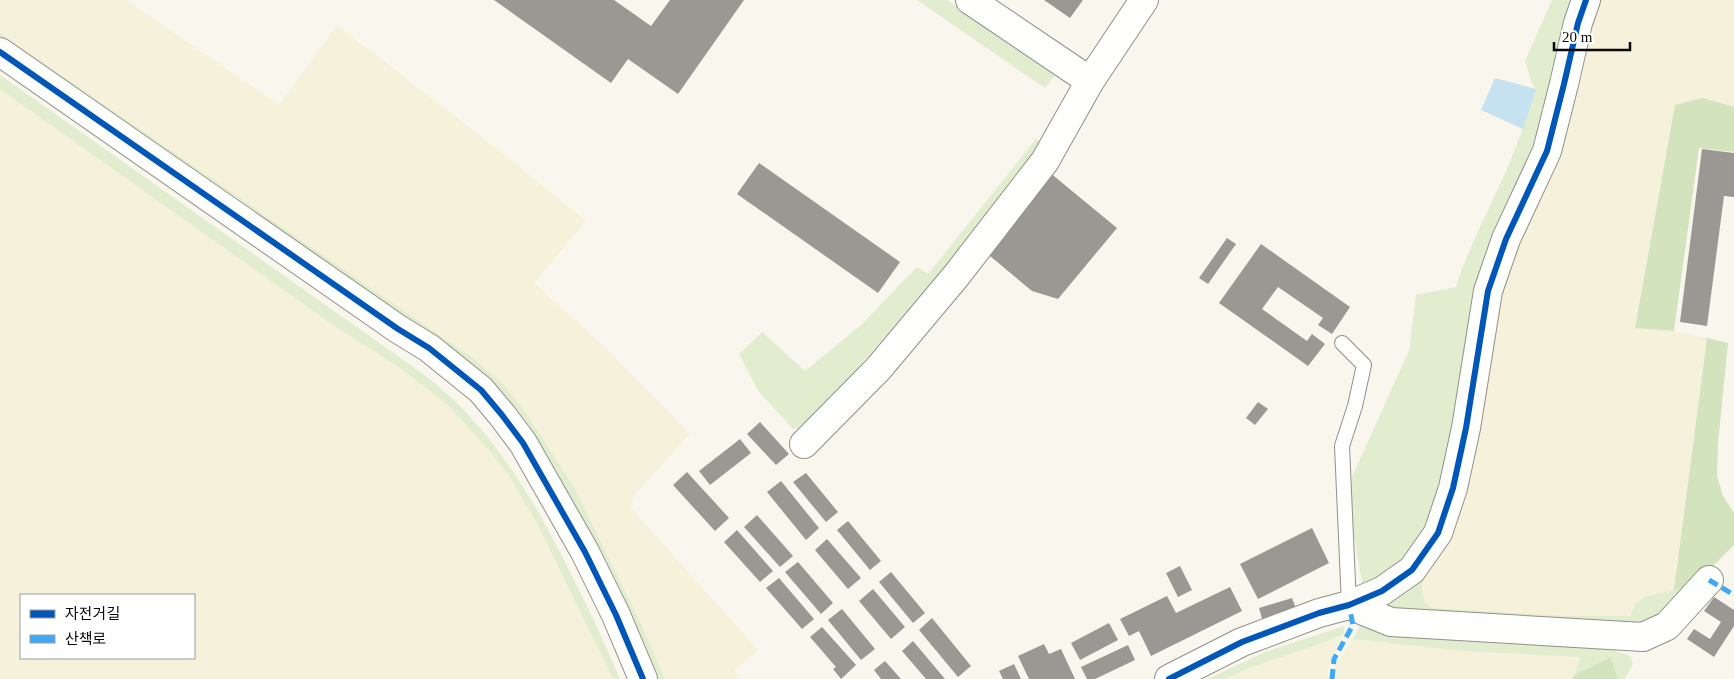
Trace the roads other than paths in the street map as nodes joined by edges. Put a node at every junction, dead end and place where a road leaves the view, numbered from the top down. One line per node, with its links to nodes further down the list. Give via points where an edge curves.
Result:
1 (970, 0): 5 (street)
2 (1144, 0): 5 (street)
3 (1586, 0): 9 (street, via 1547,151 1506,239 1488,291 1464,437 1453,488 1438,533 1412,570 1382,592)
4 (0, 52): 10 (street, via 429,348 481,390 523,443 580,543 616,615)
5 (1090, 81): 7 (street, via 1045,161 956,276 878,369)
6 (1342, 343): 9 (lane, via 1364,365 1342,446)
7 (804, 444)
8 (1709, 580): 9 (street, via 1667,626 1643,637 1391,622)
9 (1349, 604): 11 (street, via 1242,642)
10 (642, 679)
11 (1169, 679)

